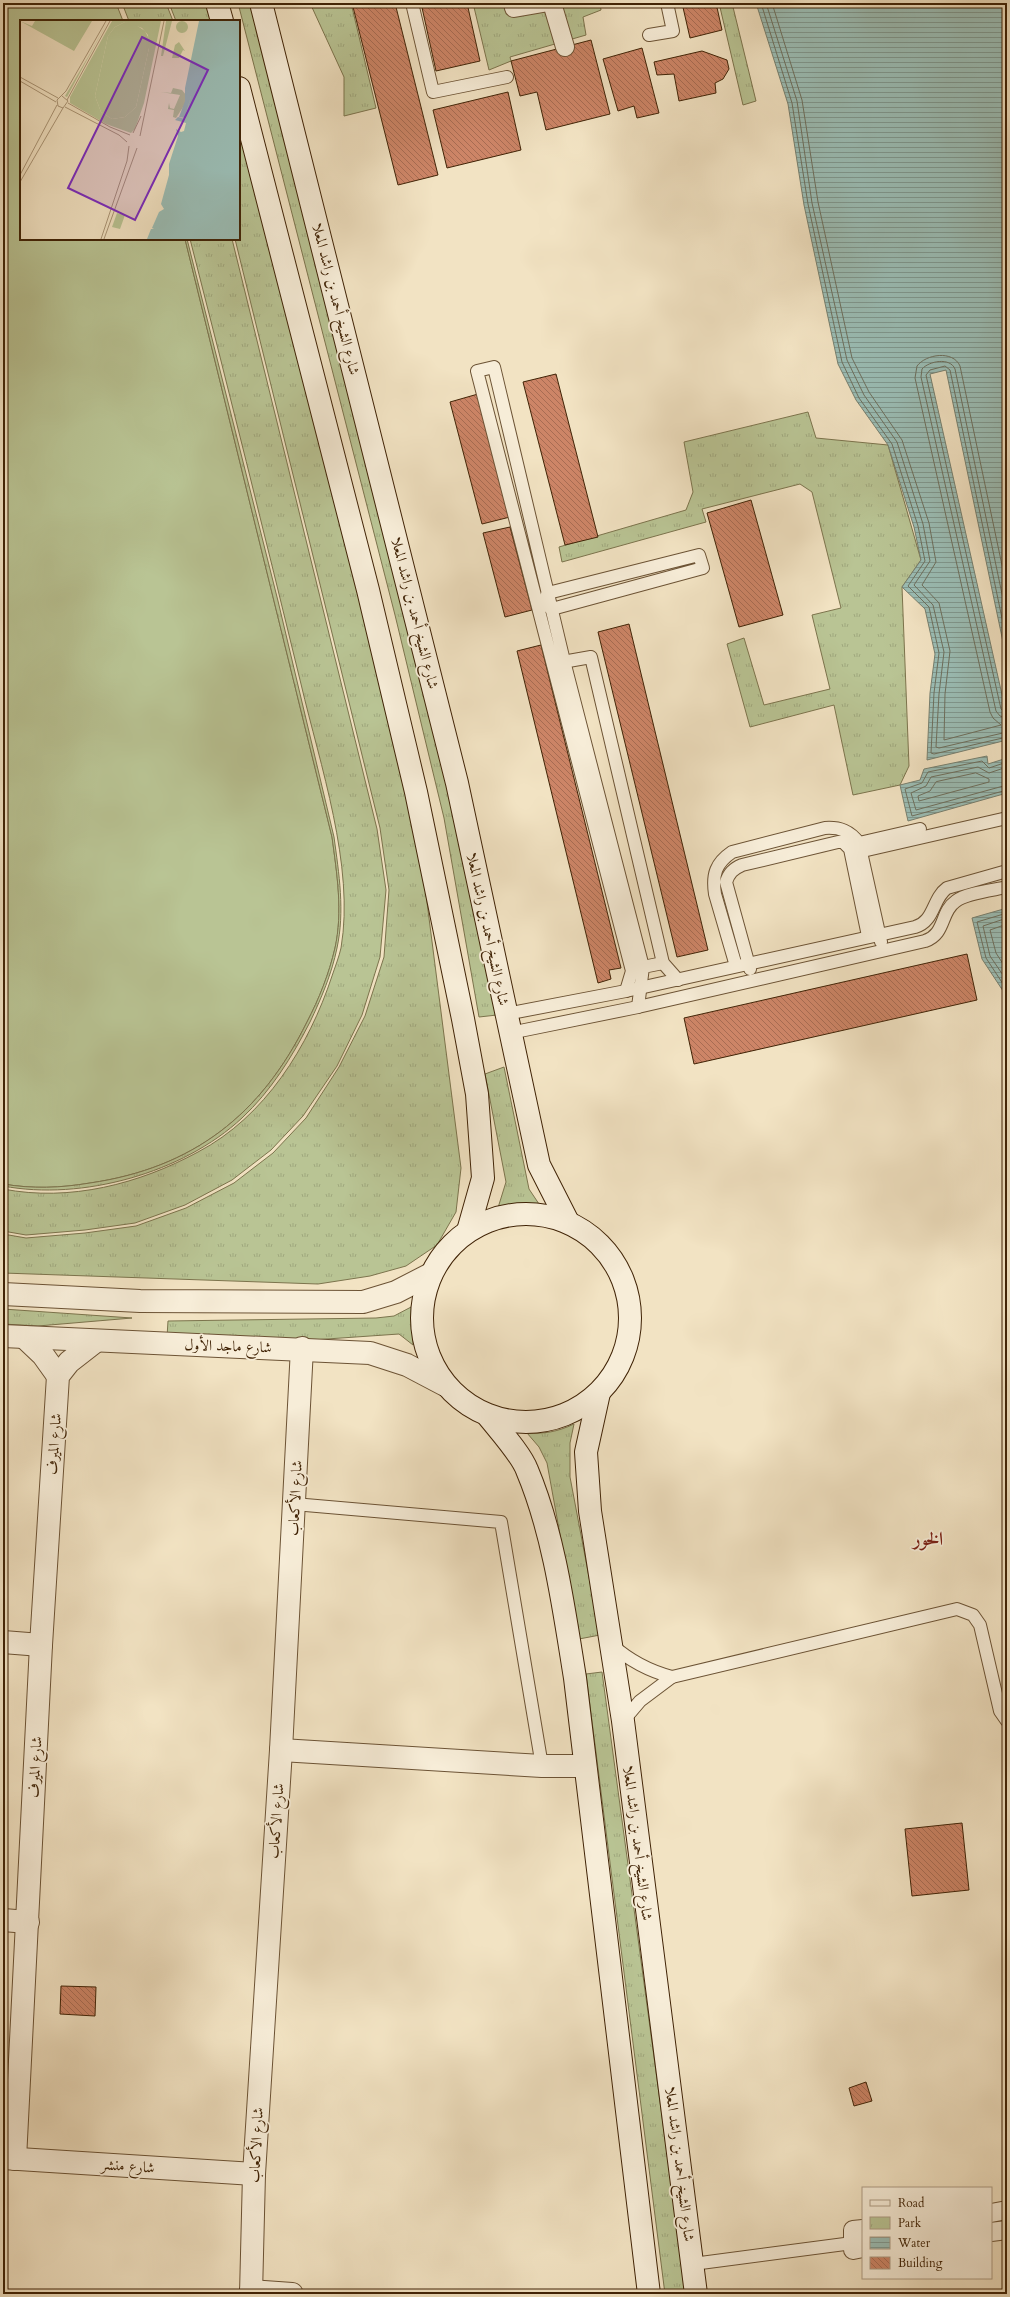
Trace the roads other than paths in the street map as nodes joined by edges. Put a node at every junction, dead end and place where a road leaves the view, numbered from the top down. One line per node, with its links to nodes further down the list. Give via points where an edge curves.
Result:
1 (217, 3): 8 (main road)
2 (261, 3): 31 (main road, شارع الشيخ أحمد بن راشد المعلا, via 451,760)
3 (412, 3): 11 (lane, via 433,92)
4 (513, 3): 5 (street, via 514,8)
5 (543, 3)
6 (552, 3): 10 (street)
7 (667, 3): 9 (lane, via 674,31)
8 (222, 20)
9 (650, 35)
10 (565, 47)
11 (507, 77)
12 (240, 92): 33 (main road, via 368,590 416,792 463,1019 477,1094 483,1178)
13 (545, 601): 13 (lane, via 703,568 699,555); 13 (lane, via 494,367 476,371); 14 (lane); 14 (lane, via 540,615)
14 (558, 663): 22 (lane, via 591,657); 25 (lane); 29 (lane, via 632,971)
15 (1007, 809): 17 (lane)
16 (1007, 818): 17 (lane)
17 (857, 850): 20 (lane); 23 (lane, via 838,842 742,865 728,874 726,882); 24 (lane, via 854,837 841,829 826,828 732,852 722,859 715,869 713,882)
18 (1007, 871): 20 (lane, via 947,888 924,924)
19 (1007, 887): 21 (lane, via 957,900 949,909 940,931 933,939)
20 (874, 935): 21 (lane); 23 (lane)
21 (883, 951): 27 (lane)
22 (663, 963): 25 (lane); 26 (lane)
23 (748, 963): 24 (lane); 27 (lane)
24 (736, 966): 26 (lane)
25 (643, 967): 28 (lane)
26 (678, 980): 28 (lane)
27 (753, 980): 30 (lane)
28 (640, 988): 29 (lane); 30 (lane)
29 (626, 991): 31 (lane)
30 (638, 1007): 31 (lane)
31 (508, 1023): 32 (main road, شارع الشيخ أحمد بن راشد المعلا, via 539,1165)
32 (568, 1222): 33 (main road, via 534,1214 507,1216); 41 (main road, via 597,1240 618,1267 630,1299 630,1334 619,1366)
33 (468, 1231): 34 (main road, via 453,1243)
34 (431, 1274): 35 (main road, via 396,1292 363,1302 140,1301); 40 (main road, via 421,1311 426,1351)
35 (3, 1294)
36 (13, 1337): 37 (main road, شارع ماجد الأول); 39 (main road, via 43,1355)
37 (96, 1341): 38 (main road, شارع ماجد الأول); 39 (main road, via 69,1362)
38 (302, 1348): 40 (main road, شارع ماجد الأول, via 370,1353 408,1364); 43 (main road, شارع الأكعاب)
39 (58, 1376): 46 (main road, شارع الميرف)
40 (445, 1385): 42 (main road, via 472,1408)
41 (599, 1393): 42 (main road, via 566,1415 527,1423); 45 (main road, شارع الشيخ أحمد بن راشد المعلا, via 586,1452 590,1511)
42 (488, 1416): 52 (main road, via 527,1469 544,1523 564,1612)
43 (294, 1504): 50 (main road, شارع الأكعاب); 51 (lane, via 501,1522)
44 (3, 1642): 46 (main road)
45 (611, 1644): 47 (lane, via 633,1662); 48 (main road, شارع الشيخ أحمد بن راشد المعلا)
46 (41, 1645): 54 (main road, شارع الميرف)
47 (672, 1677): 48 (lane, via 640,1701); 49 (lane, via 952,1610 963,1610 974,1615 980,1624 1000,1711)
48 (622, 1721): 64 (main road, شارع الشيخ أحمد بن راشد المعلا)
49 (1007, 1721)
50 (281, 1750): 51 (main road); 56 (main road, شارع الأكعاب)
51 (542, 1766): 52 (main road)
52 (585, 1766): 67 (main road)
53 (3, 1920): 54 (main road)
54 (28, 1922): 55 (main road, شارع الميرف)
55 (9, 2159): 56 (main road, شارع منشر)
56 (254, 2174): 65 (main road, شارع الأكعاب)
57 (1007, 2210): 58 (street)
58 (992, 2212)
59 (1007, 2223): 60 (lane)
60 (992, 2225)
61 (1007, 2230): 62 (street)
62 (992, 2232)
63 (861, 2240): 64 (lane)
64 (693, 2264): 68 (main road, شارع الشيخ أحمد بن راشد المعلا)
65 (251, 2292): 66 (main road)
66 (292, 2294)
67 (649, 2294)
68 (696, 2294)

